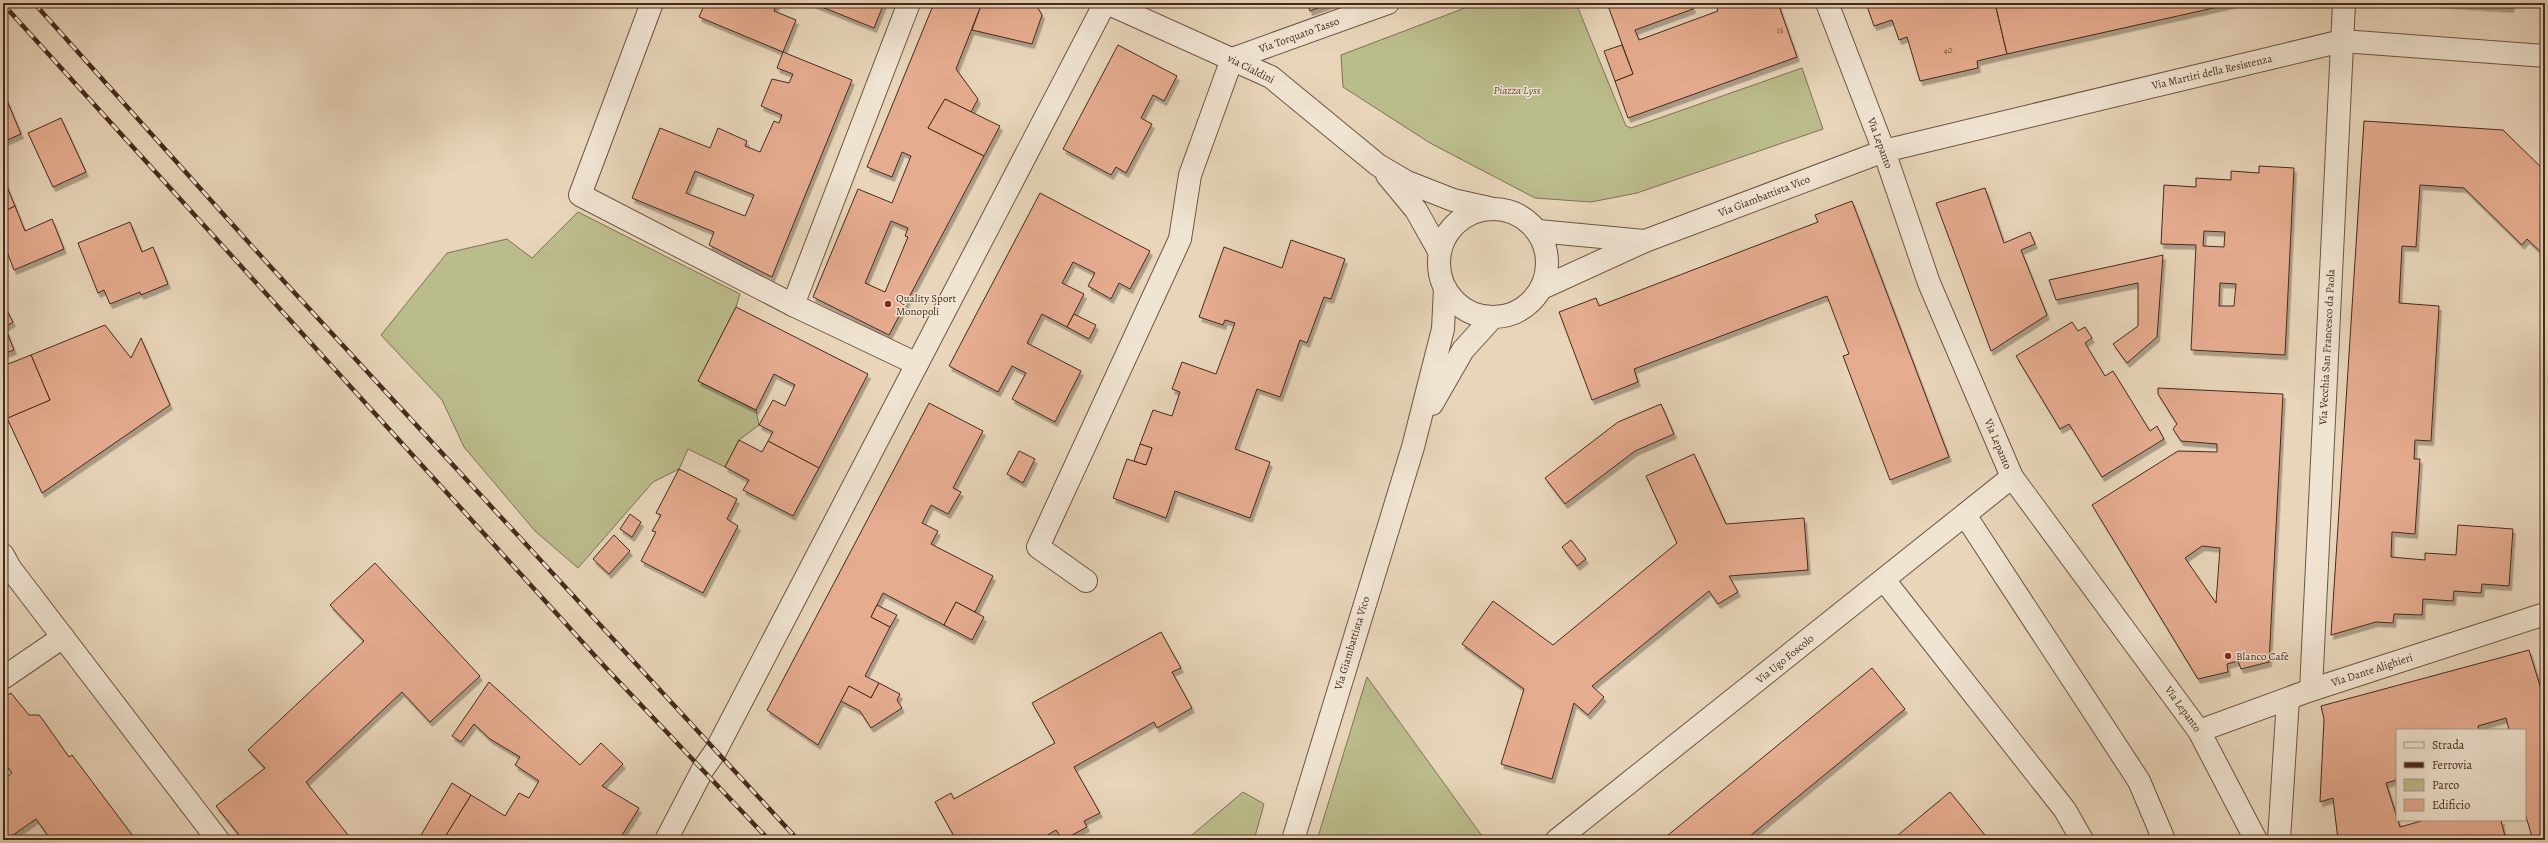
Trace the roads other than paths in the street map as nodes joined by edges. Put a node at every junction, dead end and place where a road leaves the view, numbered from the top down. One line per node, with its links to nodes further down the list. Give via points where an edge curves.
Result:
1 (652, 3): 18 (street, via 580,195)
2 (908, 3): 18 (street)
3 (1106, 3): 9 (street, via Cialdini); 20 (street)
4 (1388, 3): 9 (street, Via Torquato Tasso)
5 (1827, 3): 10 (street, Via Lepanto)
6 (2344, 3): 7 (street, Via Vecchia San Francesco da Paola)
7 (2342, 41): 8 (street, Via Martiri della Resistenza); 10 (street, Via Martiri della Resistenza); 30 (street, Via Vecchia San Francesco da Paola)
8 (2545, 56)
9 (1232, 60): 11 (street, via Cialdini, via 1271,77); 26 (street, via 1190,175 1180,239 1038,547)
10 (1884, 151): 14 (street, Via Giambattista Vico); 22 (street, Via Lepanto, via 1929,283)
11 (1378, 165): 12 (street, via Cialdini, via 1408,182 1453,200); 15 (street, via Cialdini, via 1416,210)
12 (1489, 208): 13 (street, via 1508,210); 15 (street, via 1462,218 1448,232)
13 (1538, 230): 14 (street, Via Giambattista Vico); 17 (street, via 1545,245 1548,264)
14 (1645, 241): 17 (street, Via Giambattista Vico)
15 (1439, 251): 16 (street, via 1439,270)
16 (1445, 288): 19 (street, via 1458,305 1474,314); 21 (street, Via Giambattista Vico, via 1443,329)
17 (1542, 288): 19 (street, via 1531,303 1511,314)
18 (793, 305): 20 (street)
19 (1492, 317): 21 (street, Via Giambattista Vico, via 1463,350 1436,396)
20 (917, 364): 34 (street, via 719,745 702,768)
21 (1413, 447): 35 (street, Via Giambattista Vico)
22 (2012, 477): 23 (street, Via Ugo Foscolo); 32 (street, Via Lepanto)
23 (1965, 515): 25 (street, Via Ugo Foscolo); 38 (street, via 2139,781)
24 (3, 555): 28 (street, via 10,568)
25 (1884, 580): 36 (street, Via Ugo Foscolo); 37 (street, via 2065,810)
26 (1086, 581)
27 (2545, 614): 30 (street, Via Dante Alighieri)
28 (63, 637): 29 (street); 33 (street)
29 (3, 678)
30 (2311, 690): 31 (street, Via Dante Alighieri)
31 (2288, 699): 32 (street, Via Dante Alighieri); 40 (street)
32 (2199, 731): 39 (street, Via Lepanto)
33 (212, 838)
34 (666, 840)
35 (1293, 840)
36 (1557, 840)
37 (2082, 840)
38 (2164, 840)
39 (2256, 840)
40 (2279, 840)

